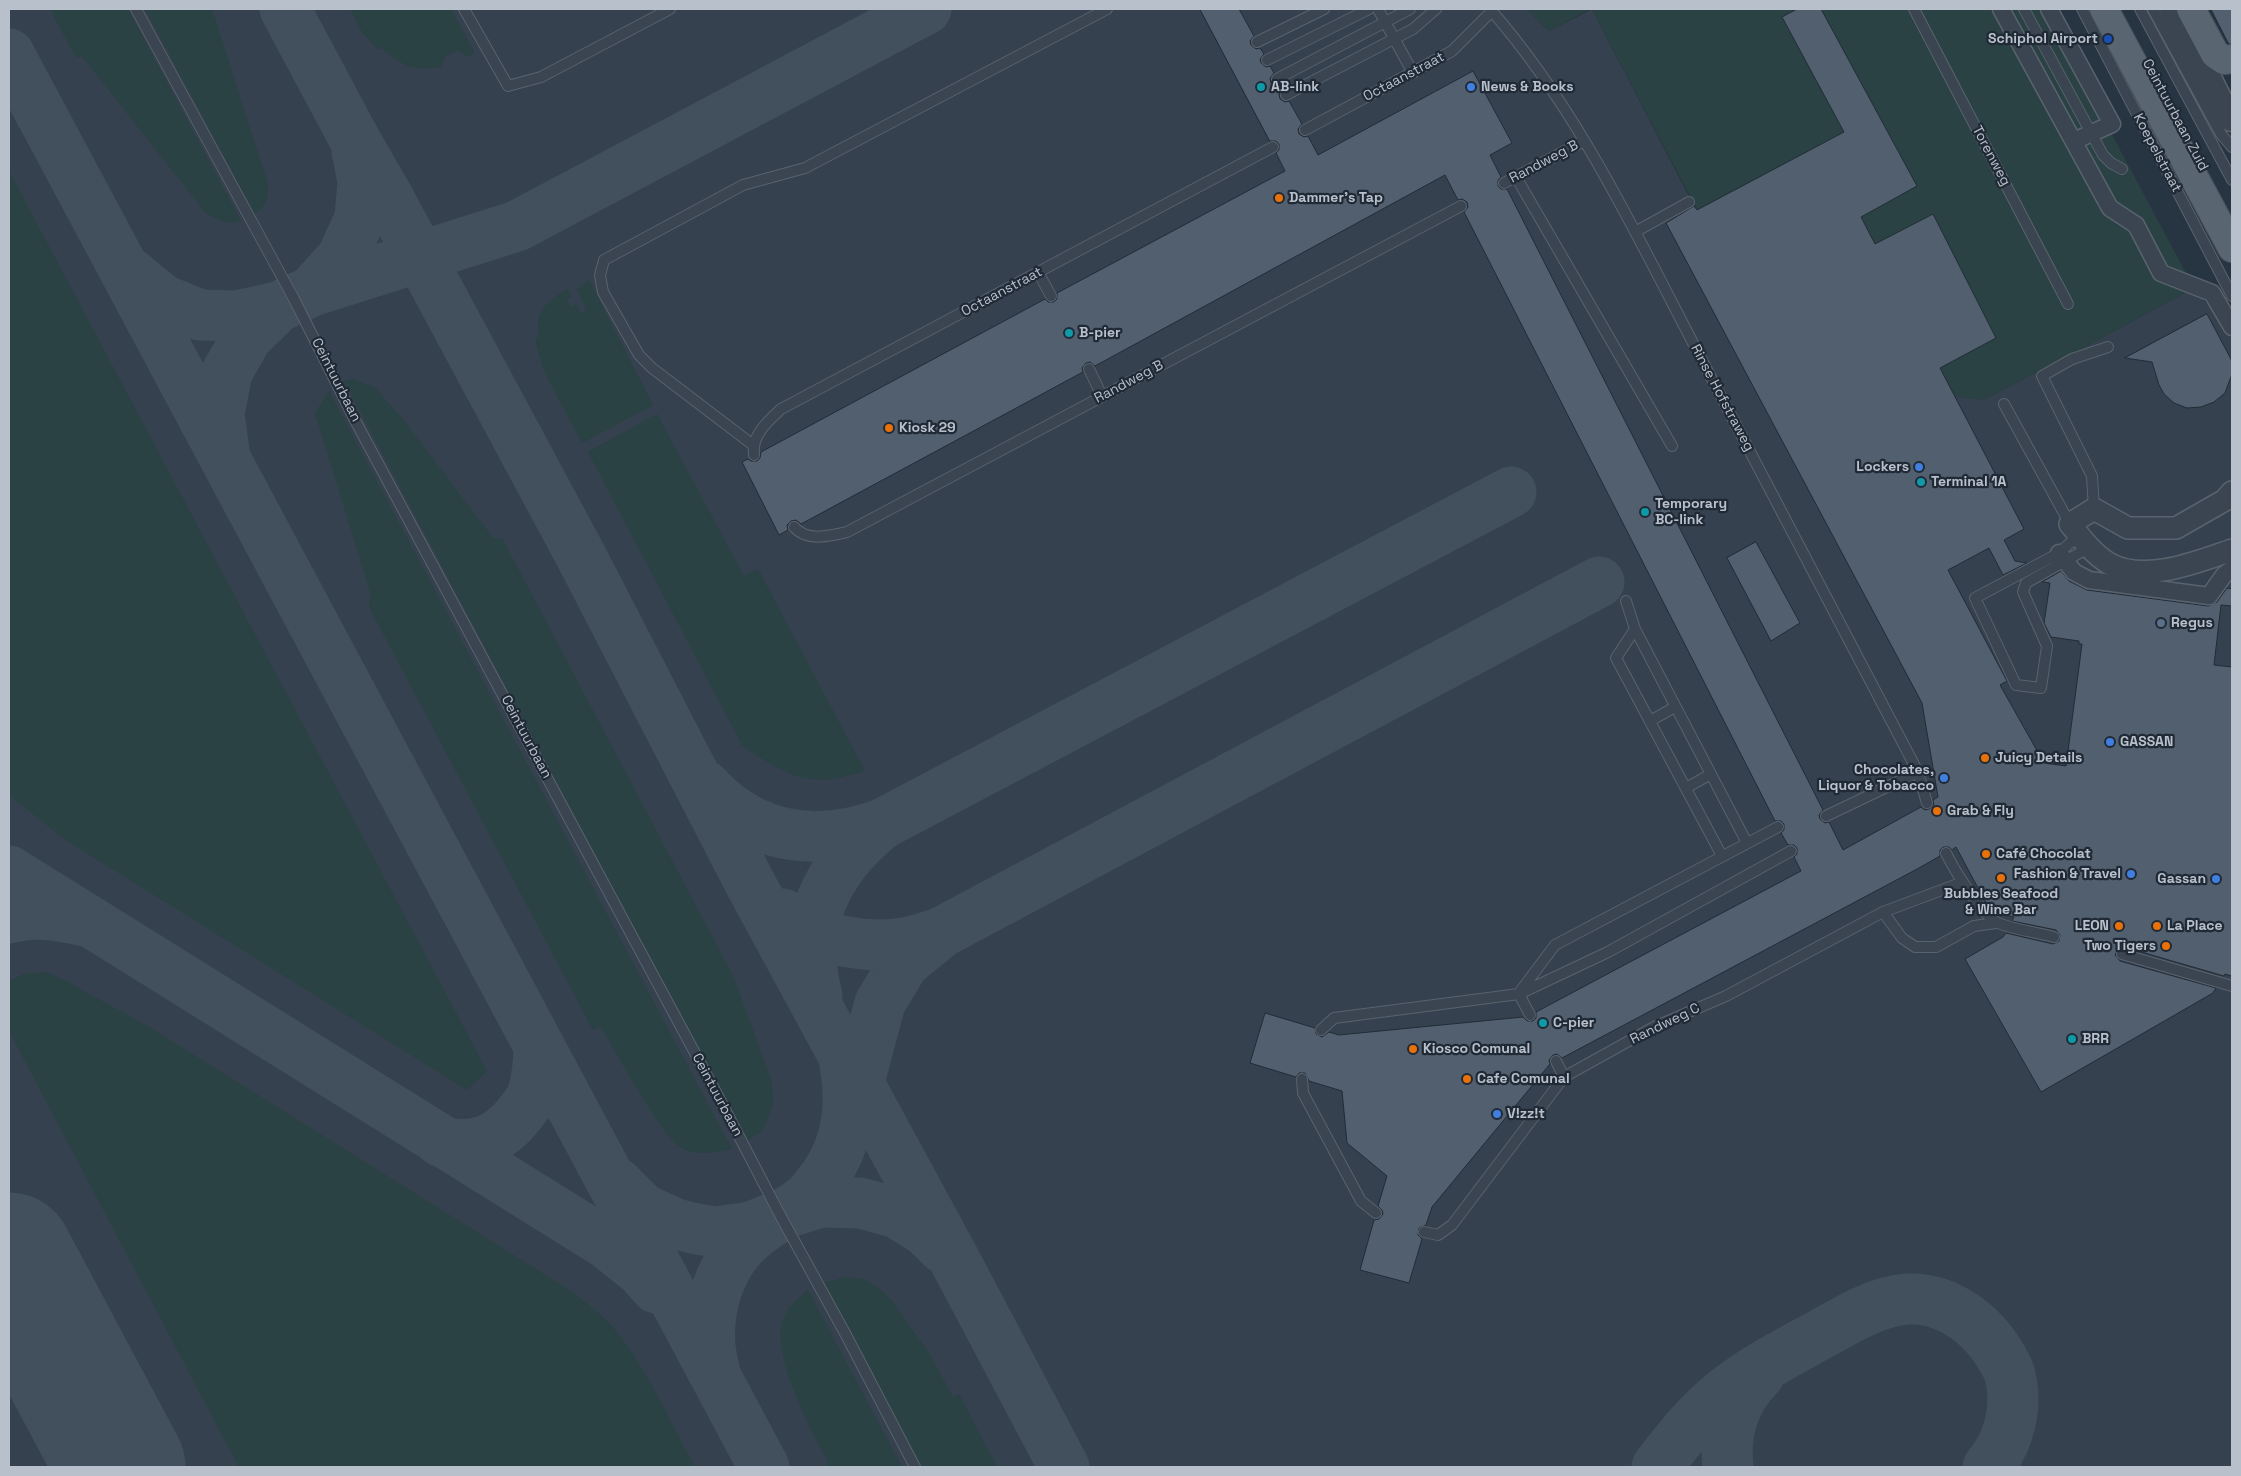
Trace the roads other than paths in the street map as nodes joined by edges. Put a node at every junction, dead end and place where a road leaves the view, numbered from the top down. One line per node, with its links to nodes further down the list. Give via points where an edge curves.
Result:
1 (136, 9): 93 (lane, Ceintuurbaan, via 294,299)
2 (464, 9): 3 (lane, via 508,86 541,77)
3 (670, 9)
4 (1107, 9): 48 (lane, Octaanstraat, via 805,168 743,184 604,260 600,275 603,292 639,355 753,450 765,424 781,409)
5 (1324, 9): 25 (lane)
6 (1369, 9): 27 (lane)
7 (1378, 9): 23 (lane)
8 (1410, 9): 23 (lane)
9 (1436, 9): 24 (lane, via 1414,30)
10 (1914, 9): 51 (lane, Torenweg)
11 (2001, 9): 35 (street)
12 (2024, 9): 33 (lane)
13 (2049, 9): 33 (street, via 2112,124)
14 (2082, 9): 50 (lane, Koepelstraat)
15 (2104, 9): 47 (main road)
16 (2110, 9): 45 (street, Koepelstraat, via 2218,212)
17 (2118, 9): 44 (main road, Ceintuurbaan Zuid)
18 (2140, 9): 40 (lane)
19 (2153, 9): 31 (lane)
20 (2173, 9): 31 (street, via 2224,110)
21 (2191, 9): 26 (main road, via 2216,54 2224,60)
22 (1491, 10): 28 (lane, Octaanstraat, via 1452,52); 34 (lane, Rinse Hofstraweg, via 1515,37)
23 (1385, 22): 24 (lane); 29 (lane)
24 (1395, 39): 28 (lane); 30 (lane)
25 (1257, 42)
26 (2232, 59)
27 (1267, 60)
28 (1413, 72): 32 (lane, Octaanstraat)
29 (1277, 79)
30 (1286, 95)
31 (2227, 126): 37 (lane)
32 (1305, 130)
33 (2092, 135): 35 (street); 38 (lane, via 2103,155)
34 (1584, 141): 39 (lane, Randweg B); 46 (lane, Rinse Hofstraweg)
35 (2074, 141): 52 (street, via 2110,208 2136,225 2161,273 2212,293)
36 (1272, 147): 48 (lane, Octaanstraat)
37 (2232, 147)
38 (2122, 169)
39 (1516, 177): 41 (lane, Randweg B); 57 (lane)
40 (2232, 180)
41 (1504, 183)
42 (1689, 202): 46 (lane)
43 (1461, 206): 55 (lane, Randweg B)
44 (2232, 221)
45 (2232, 225)
46 (1634, 232): 69 (lane, Rinse Hofstraweg)
47 (2232, 248)
48 (1038, 272): 49 (lane)
49 (1051, 296)
50 (2232, 296)
51 (2068, 304)
52 (2232, 327)
53 (2108, 347): 59 (lane, via 2072,359 2042,376 2092,476)
54 (1089, 369): 55 (lane)
55 (1102, 396): 60 (lane, Randweg B, via 847,532 822,538 797,531)
56 (2004, 404): 61 (lane)
57 (1672, 446)
58 (2230, 501): 59 (street, via 2176,528 2128,528)
59 (2094, 510): 61 (street)
60 (794, 527)
61 (2080, 535): 62 (street, via 2110,564 2139,572 2178,569); 63 (lane); 63 (lane)
62 (2232, 550)
63 (2062, 557): 63 (lane, via 1975,598 2016,685 2041,688 2047,646 2023,592 2026,583); 64 (street, via 2074,572 2089,580 2209,596)
64 (2232, 569)
65 (1626, 601): 66 (lane)
66 (1635, 629): 67 (lane); 68 (lane, via 1616,658)
67 (1676, 707): 68 (lane); 70 (lane)
68 (1650, 721): 71 (lane)
69 (1918, 772): 72 (lane, Rinse Hofstraweg); 73 (lane)
70 (1711, 774): 71 (lane); 75 (lane)
71 (1686, 788): 78 (lane)
72 (1927, 804)
73 (1826, 816)
74 (1778, 827): 75 (lane)
75 (1747, 843): 78 (lane)
76 (1791, 851): 85 (lane, via 1608,952)
77 (1946, 853): 79 (lane)
78 (1722, 856): 85 (lane, via 1555,945)
79 (1963, 882): 80 (lane, Randweg C); 81 (lane)
80 (1883, 912): 81 (lane, via 1902,938 1915,947 1936,947 1974,926); 89 (lane, Randweg C, via 1726,996 1654,1027)
81 (1996, 923): 82 (lane)
82 (2054, 937)
83 (2122, 954): 84 (lane)
84 (2232, 986)
85 (1518, 994): 86 (lane); 87 (lane, via 1334,1018)
86 (1530, 1015)
87 (1321, 1030)
88 (1556, 1061): 89 (lane)
89 (1564, 1077): 92 (lane, Randweg C, via 1452,1225 1438,1235)
90 (1302, 1079): 91 (lane, via 1303,1093 1362,1201)
91 (1376, 1213)
92 (1424, 1232)
93 (915, 1467)

